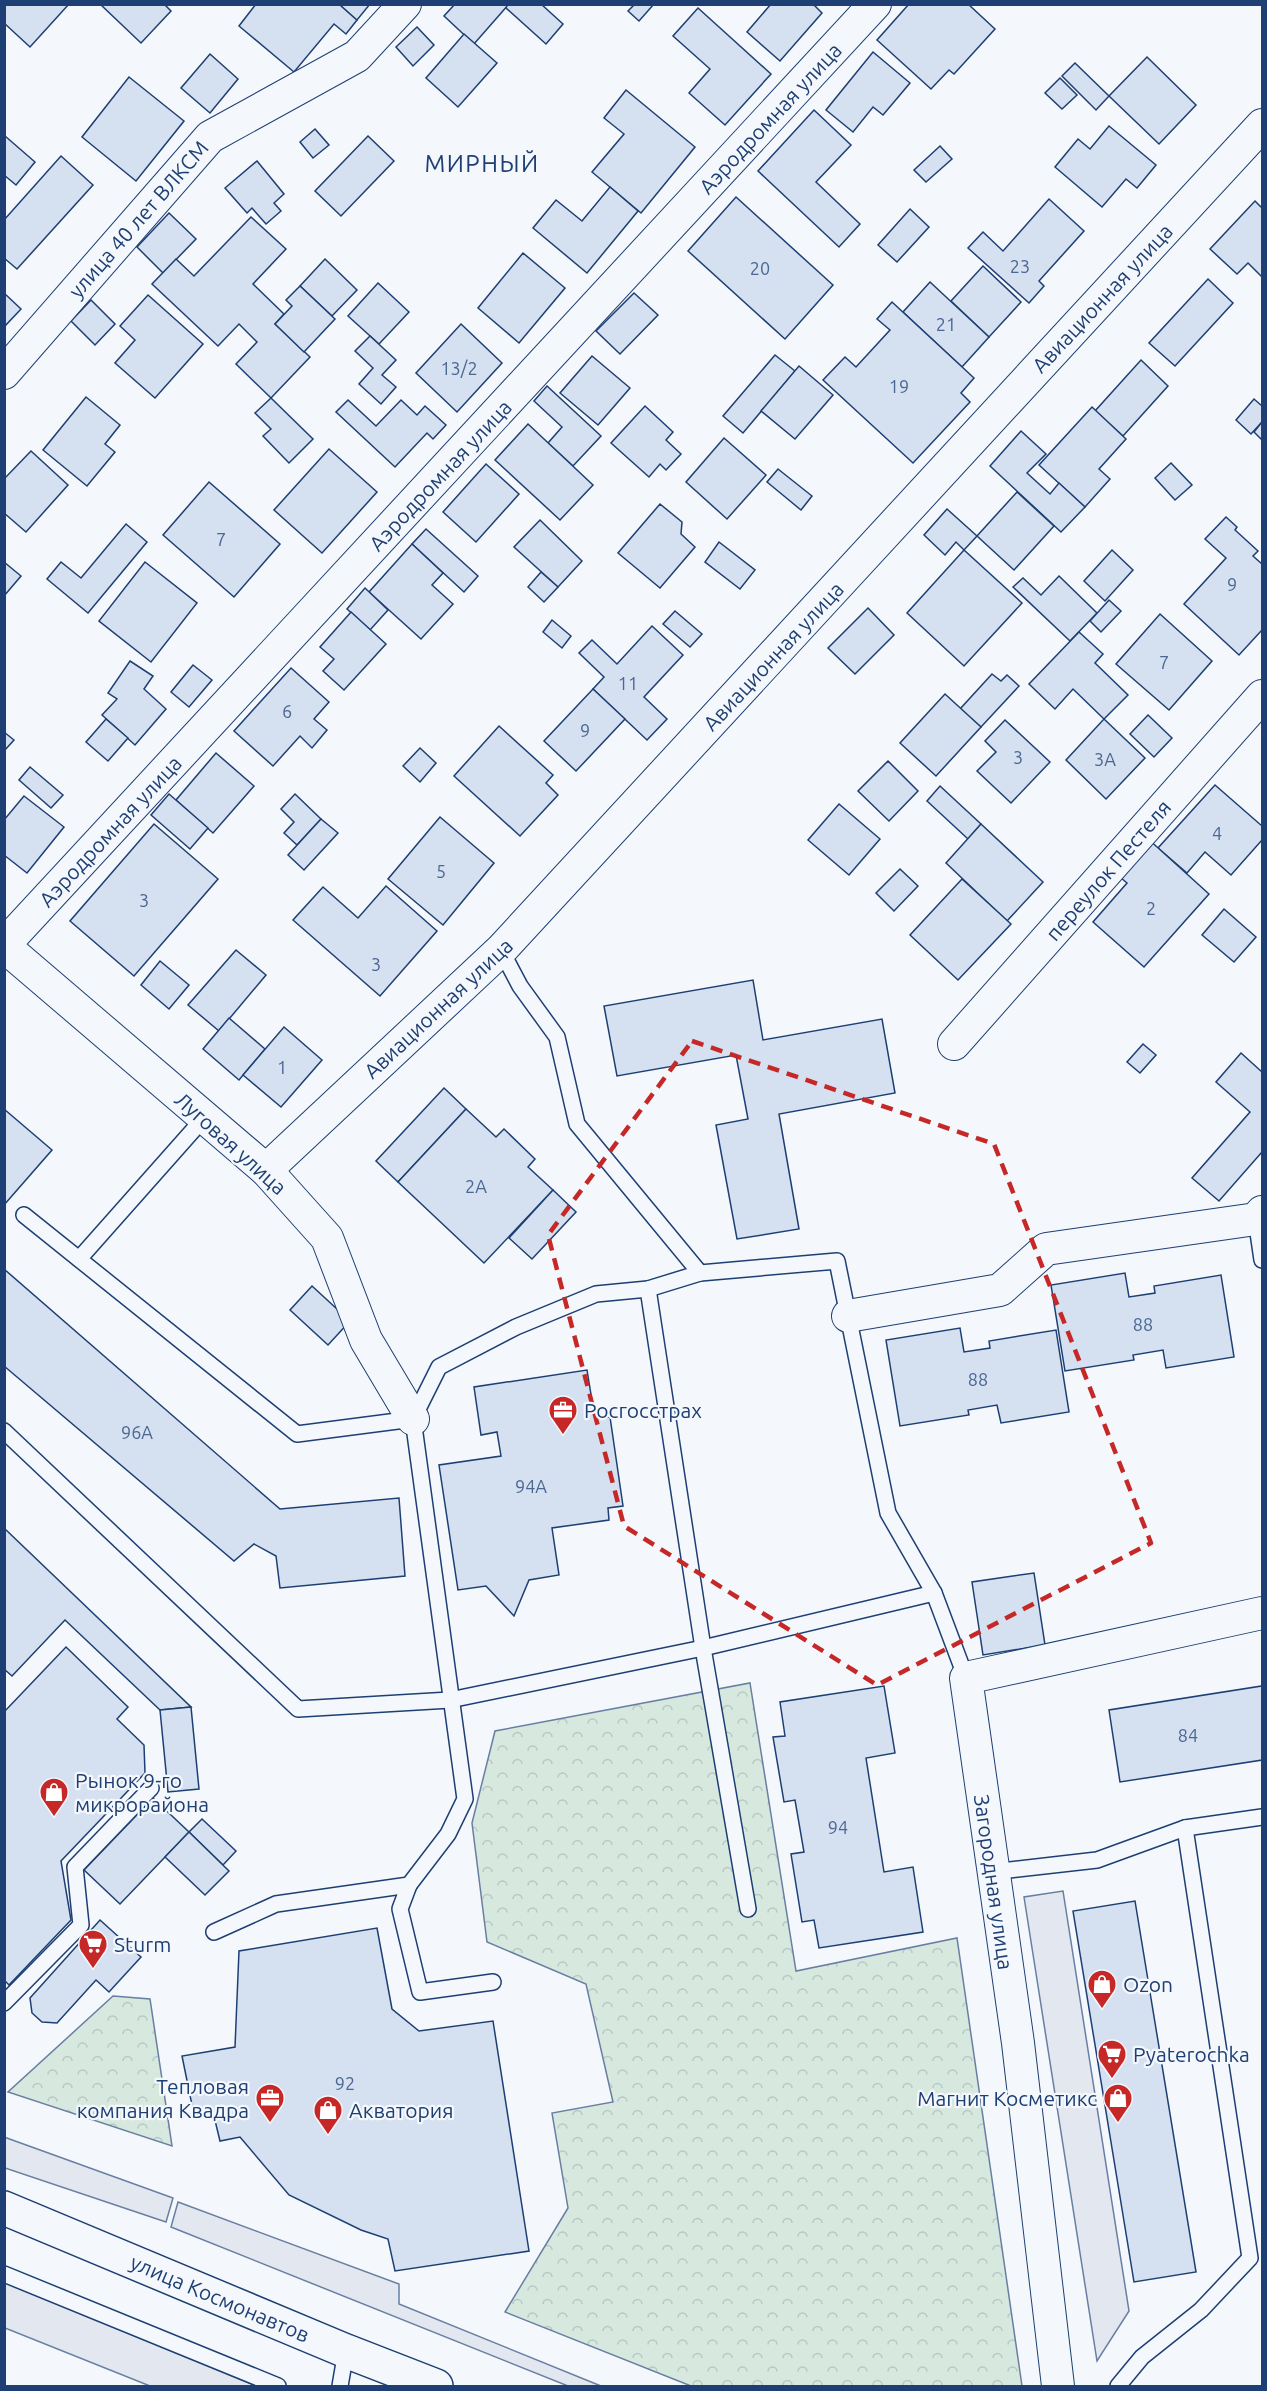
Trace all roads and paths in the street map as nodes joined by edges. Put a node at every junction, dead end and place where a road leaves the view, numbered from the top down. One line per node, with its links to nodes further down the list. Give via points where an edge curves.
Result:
1 (405, 4): 4 (street, улица 40 лет ВЛКСМ, via 357,56 210,137)
2 (875, 4): 6 (street, Аэродромная улица)
3 (1263, 124): 7 (street, Авиационная улица)
4 (4, 373)
5 (1263, 696): 8 (street, переулок Пестеля)
6 (4, 945): 9 (street, Луговая улица)
7 (501, 950): 10 (street, Авиационная улица); 15 (lane, via 520,986 557,1037 577,1124)
8 (954, 1044)
9 (204, 1118): 10 (street, Луговая улица); 13 (lane)
10 (266, 1170): 18 (street, Луговая улица, via 327,1238 366,1340)
11 (24, 1215): 13 (lane)
12 (1259, 1216): 14 (lane); 17 (street, via 1046,1249 1000,1290)
13 (79, 1259): 18 (lane, via 297,1434)
14 (1263, 1260)
15 (700, 1273): 16 (lane); 17 (lane, via 837,1261)
16 (648, 1290): 18 (lane, via 596,1294 516,1327 439,1366); 22 (lane)
17 (848, 1316): 20 (lane, via 888,1513)
18 (413, 1419): 24 (lane)
19 (4, 1431): 24 (lane, via 298,1709)
20 (934, 1593): 22 (lane); 23 (lane)
21 (1263, 1613): 23 (street)
22 (703, 1648): 24 (lane); 30 (lane)
23 (966, 1678): 28 (street, Загородная улица)
24 (450, 1700): 29 (lane, via 465,1799 448,1834)
25 (151, 1788): 33 (lane, via 75,1867 81,1925)
26 (1263, 1817): 27 (lane)
27 (1185, 1828): 28 (lane, via 1097,1860); 35 (lane)
28 (992, 1872): 41 (street, Загородная улица, via 1018,2043)
29 (409, 1885): 31 (lane, via 276,1904); 32 (lane, via 400,1909 420,1992)
30 (748, 1909)
31 (214, 1932)
32 (494, 1982)
33 (4, 2003)
34 (4, 2208): 37 (main road, улица Космонавтов)
35 (1256, 2257): 42 (lane, via 1201,2310 1142,2356)
36 (4, 2274): 38 (lane)
37 (346, 2351): 39 (lane); 40 (main road, улица Космонавтов)
38 (278, 2386)
39 (340, 2386)
40 (436, 2386)
41 (1058, 2386)
42 (1118, 2386)

